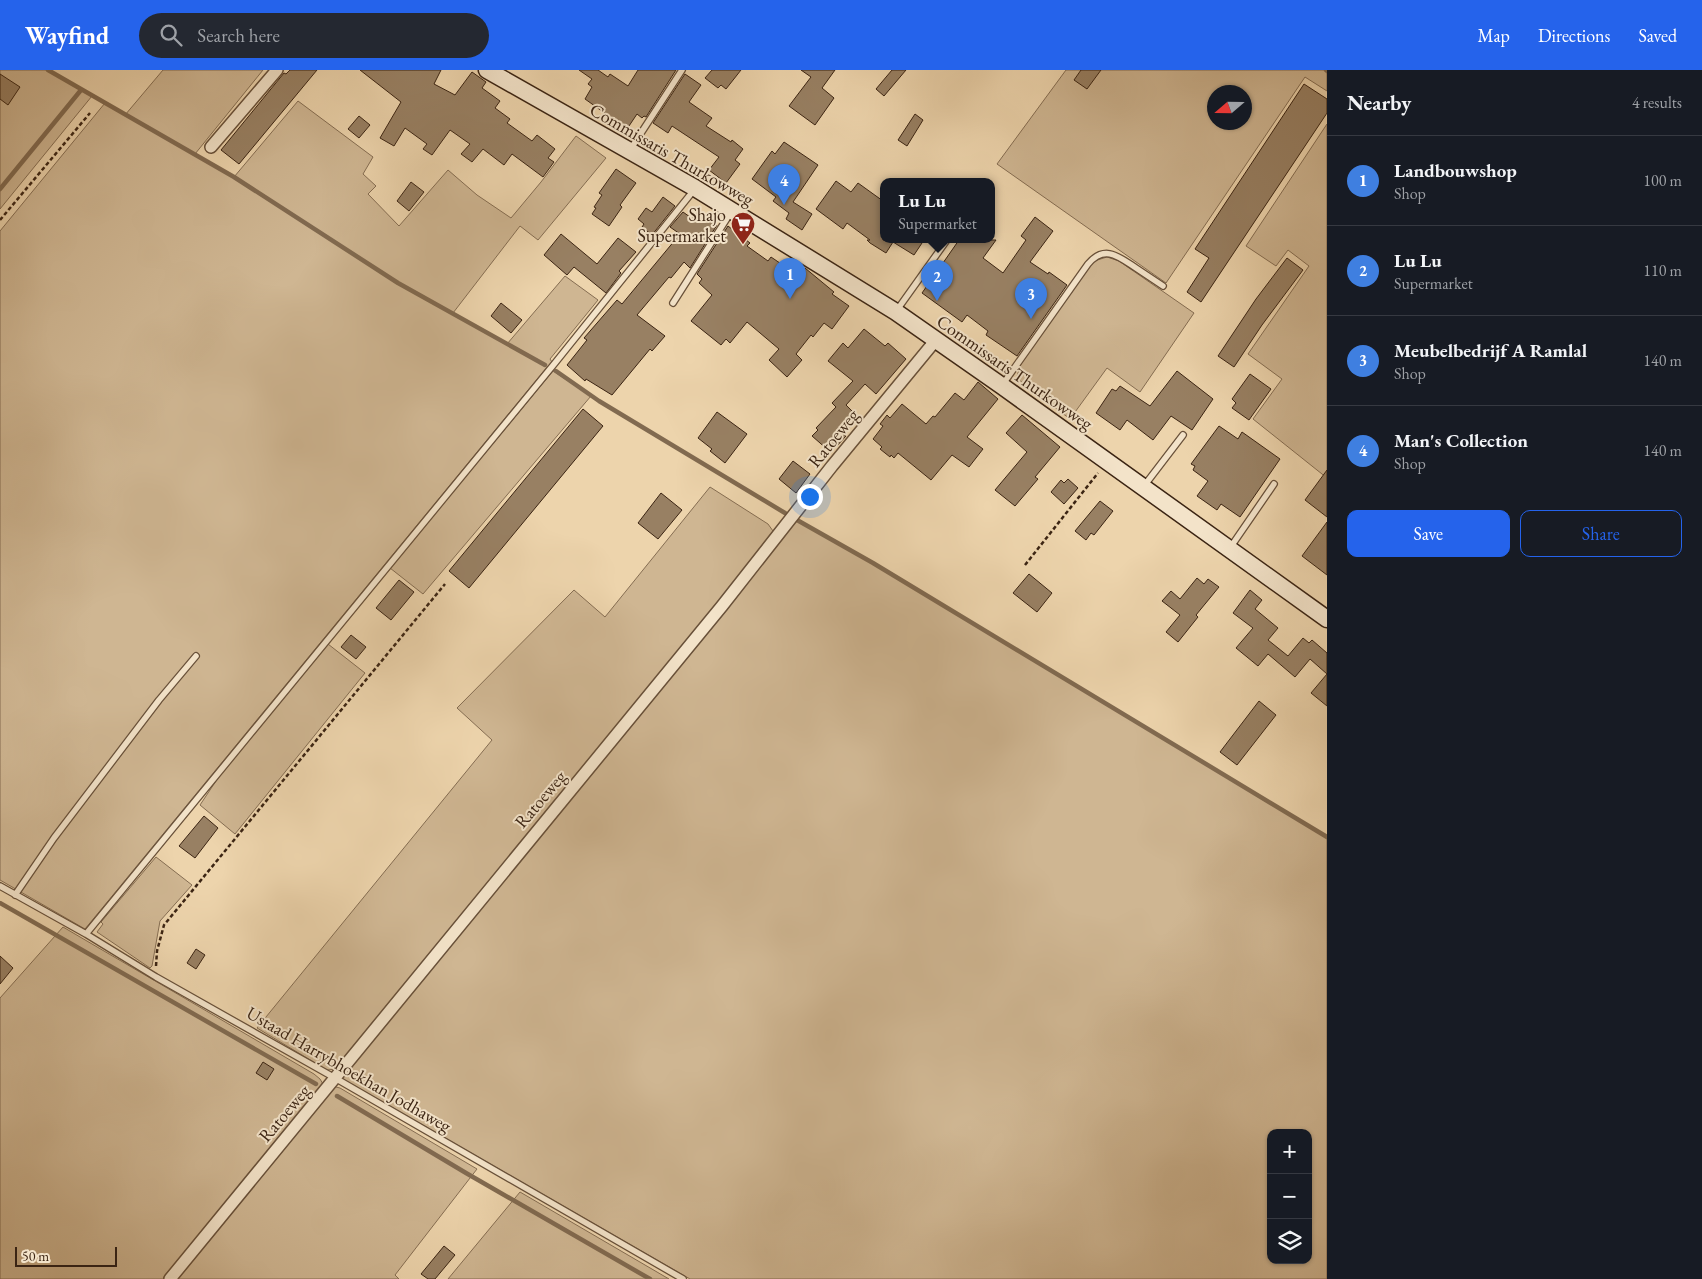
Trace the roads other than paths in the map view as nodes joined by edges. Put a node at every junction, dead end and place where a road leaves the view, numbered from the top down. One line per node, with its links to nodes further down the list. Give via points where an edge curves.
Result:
1 (277, 70): 4 (street)
2 (487, 70): 5 (main road, Commissaris Thurkowweg)
3 (682, 70): 5 (lane)
4 (211, 147)
5 (630, 150): 6 (main road, Commissaris Thurkowweg)
6 (695, 188): 7 (main road, Commissaris Thurkowweg); 22 (lane)
7 (731, 212): 10 (lane); 11 (main road, Commissaris Thurkowweg)
8 (945, 243): 11 (lane)
9 (1163, 286): 13 (lane, via 1118,256 1098,255 1088,264)
10 (673, 304)
11 (896, 312): 12 (main road, Commissaris Thurkowweg)
12 (935, 341): 13 (main road, Commissaris Thurkowweg); 23 (street, Ratoeweg)
13 (1002, 386): 16 (main road, Commissaris Thurkowweg)
14 (1183, 435): 16 (lane)
15 (1274, 484): 17 (lane)
16 (1143, 488): 17 (main road, Commissaris Thurkowweg)
17 (1229, 550): 18 (main road, Commissaris Thurkowweg)
18 (1327, 619)
19 (196, 656): 21 (lane, via 54,838)
20 (0, 886): 21 (lane, Ustaad Harrybhoekhan Jodhaweg)
21 (15, 895): 22 (lane, Ustaad Harrybhoekhan Jodhaweg)
22 (86, 934): 23 (lane, Ustaad Harrybhoekhan Jodhaweg)
23 (335, 1078): 24 (street, Ratoeweg); 25 (lane, Ustaad Harrybhoekhan Jodhaweg)
24 (170, 1279)
25 (683, 1279)

